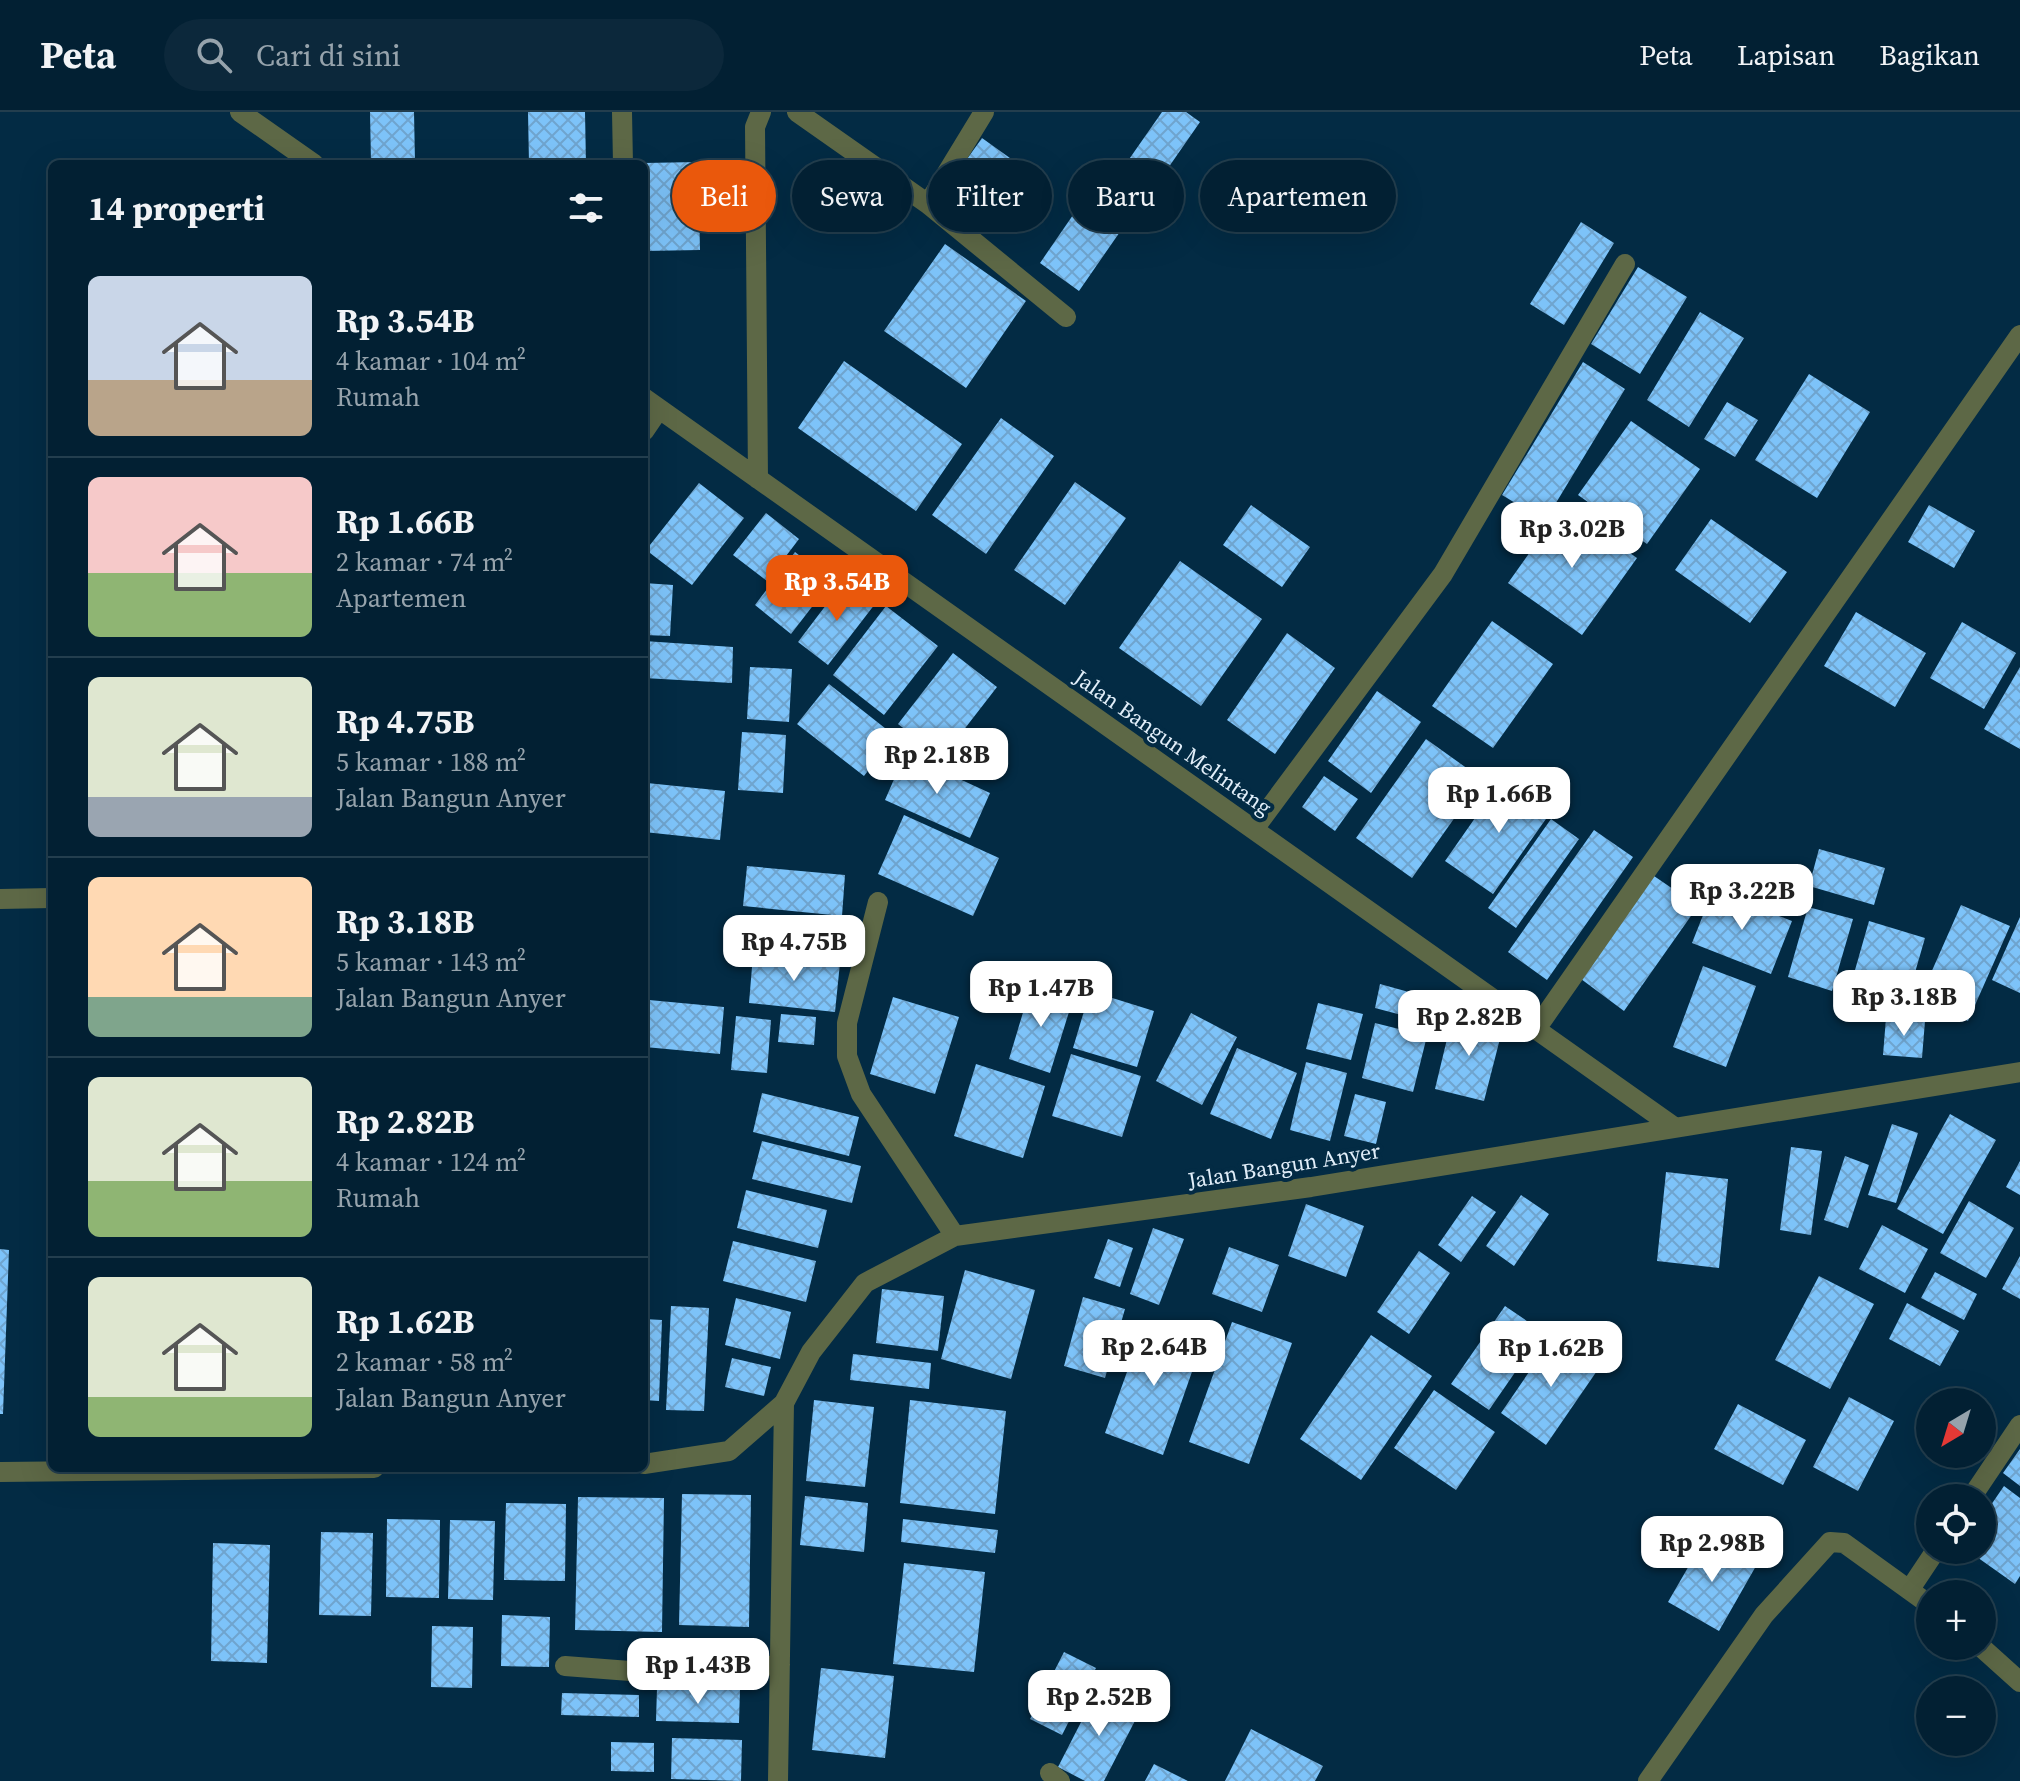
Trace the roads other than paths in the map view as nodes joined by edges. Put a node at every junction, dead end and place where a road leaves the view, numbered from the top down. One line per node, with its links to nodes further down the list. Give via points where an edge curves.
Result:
1 (240, 112): 6 (street)
2 (622, 112): 7 (street)
3 (761, 112): 15 (street, via 755,127)
4 (797, 112): 9 (street)
5 (984, 112): 8 (street)
6 (308, 160)
7 (623, 160)
8 (955, 160)
9 (928, 204)
10 (962, 232): 12 (street)
11 (1625, 264): 16 (street, via 1443,574)
12 (1066, 317)
13 (2020, 335): 20 (street)
14 (652, 403): 15 (street, Jalan Bangun Melintang)
15 (758, 479): 16 (street, Jalan Bangun Melintang)
16 (1254, 829): 20 (street, Jalan Bangun Melintang)
17 (48, 898): 18 (street)
18 (0, 899)
19 (878, 902): 23 (street, via 847,1023 847,1056 861,1094)
20 (1536, 1029): 22 (street, Jalan Bangun Melintang)
21 (2020, 1072): 22 (street, Jalan Bangun Anyer)
22 (1674, 1127): 23 (street, Jalan Bangun Anyer, via 1311,1187)
23 (955, 1236): 24 (street, Jalan Bangun Anyer, via 865,1283 811,1352)
24 (784, 1403): 26 (street, Jalan Bangun Anyer, via 729,1451); 34 (street)
25 (2020, 1425): 29 (street)
26 (648, 1463)
27 (48, 1471): 28 (street)
28 (0, 1472)
29 (1980, 1484)
30 (1927, 1564): 31 (street)
31 (1910, 1589): 32 (street); 38 (street, via 1844,1543 1830,1542 1764,1615)
32 (1916, 1594)
33 (1996, 1660): 36 (street)
34 (780, 1665): 35 (street, via 656,1673); 37 (street)
35 (565, 1666)
36 (2020, 1682)
37 (778, 1781)
38 (1648, 1781)

